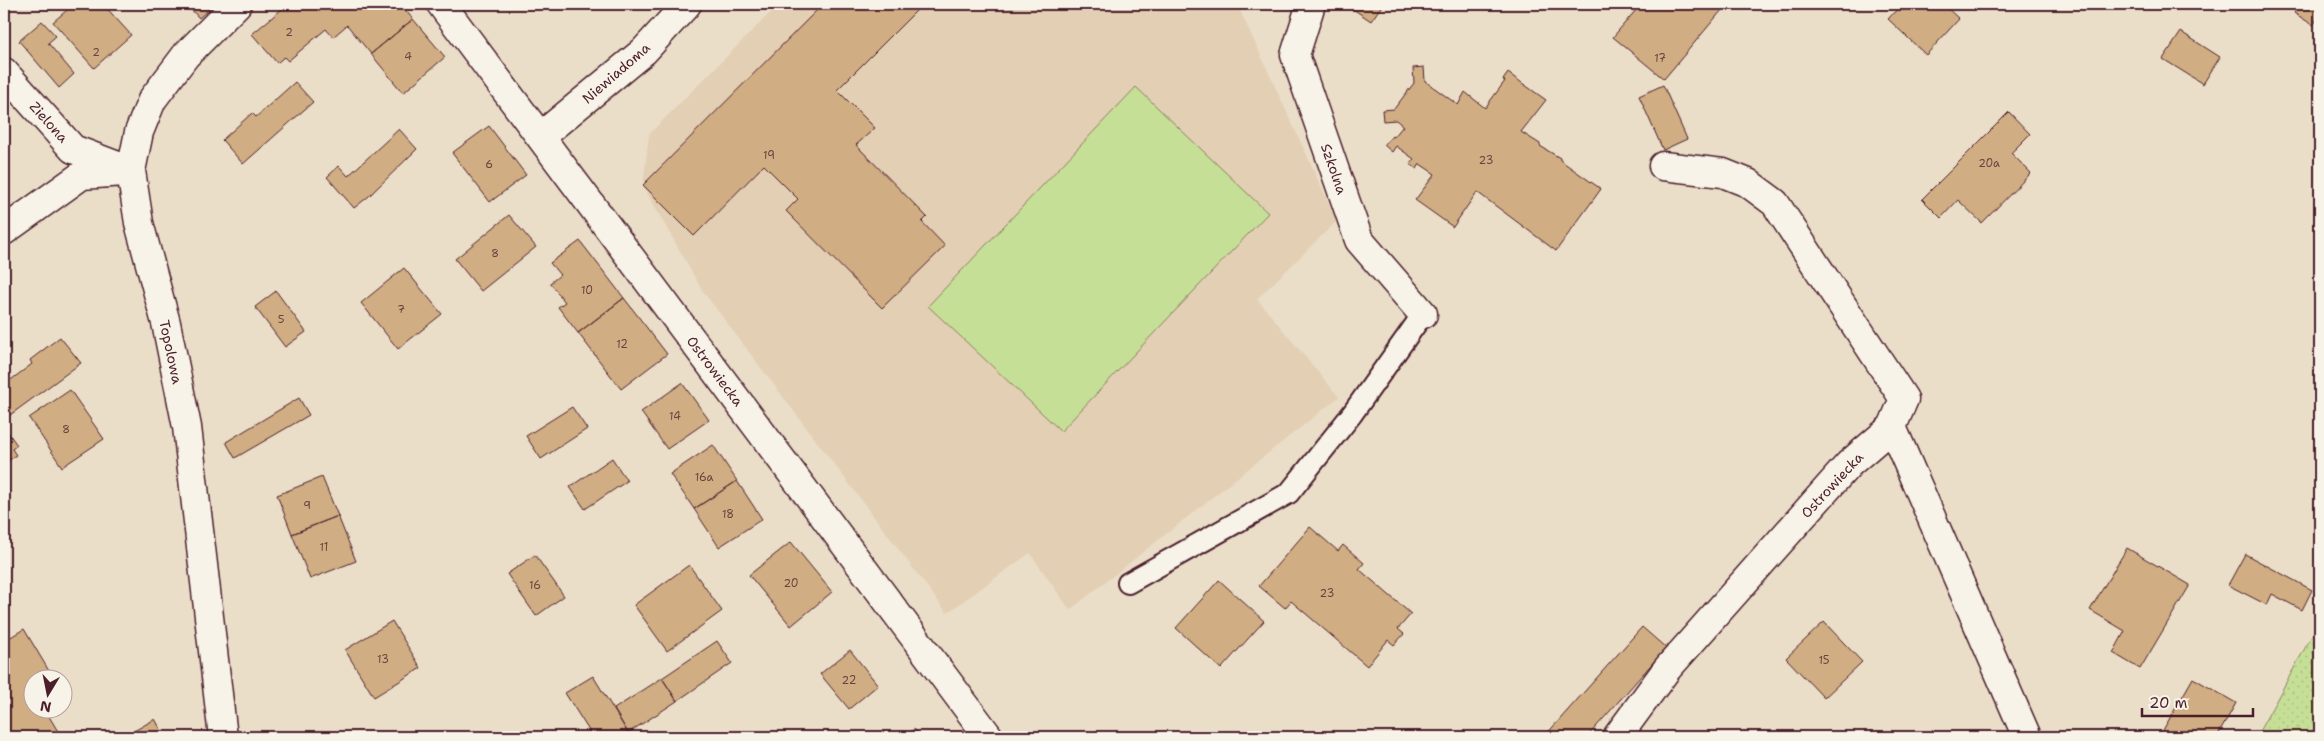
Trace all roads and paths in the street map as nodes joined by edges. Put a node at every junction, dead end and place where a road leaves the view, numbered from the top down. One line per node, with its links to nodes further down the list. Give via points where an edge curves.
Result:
1 (237, 4): 8 (street, Topolowa, via 186,55 152,100 139,132)
2 (441, 4): 6 (street, Ostrowiecka)
3 (687, 4): 6 (street, Niewiadoma, via 644,51)
4 (1311, 4): 10 (street, Szkolna, via 1295,55 1359,240)
5 (4, 72): 8 (street, Zielona, via 73,149)
6 (541, 136): 14 (street, Ostrowiecka)
7 (1663, 166): 11 (street, via 1723,173 1748,183 1775,203 1904,399)
8 (131, 172): 9 (street, via 82,175); 13 (street, Topolowa, via 139,223 166,323 187,427)
9 (4, 232)
10 (1423, 314): 12 (lane, via 1352,414 1289,493)
11 (1892, 427): 15 (street, Ostrowiecka, via 1836,478 1667,669); 16 (street)
12 (1128, 583)
13 (223, 737)
14 (989, 737)
15 (1617, 737)
16 (2027, 737)

